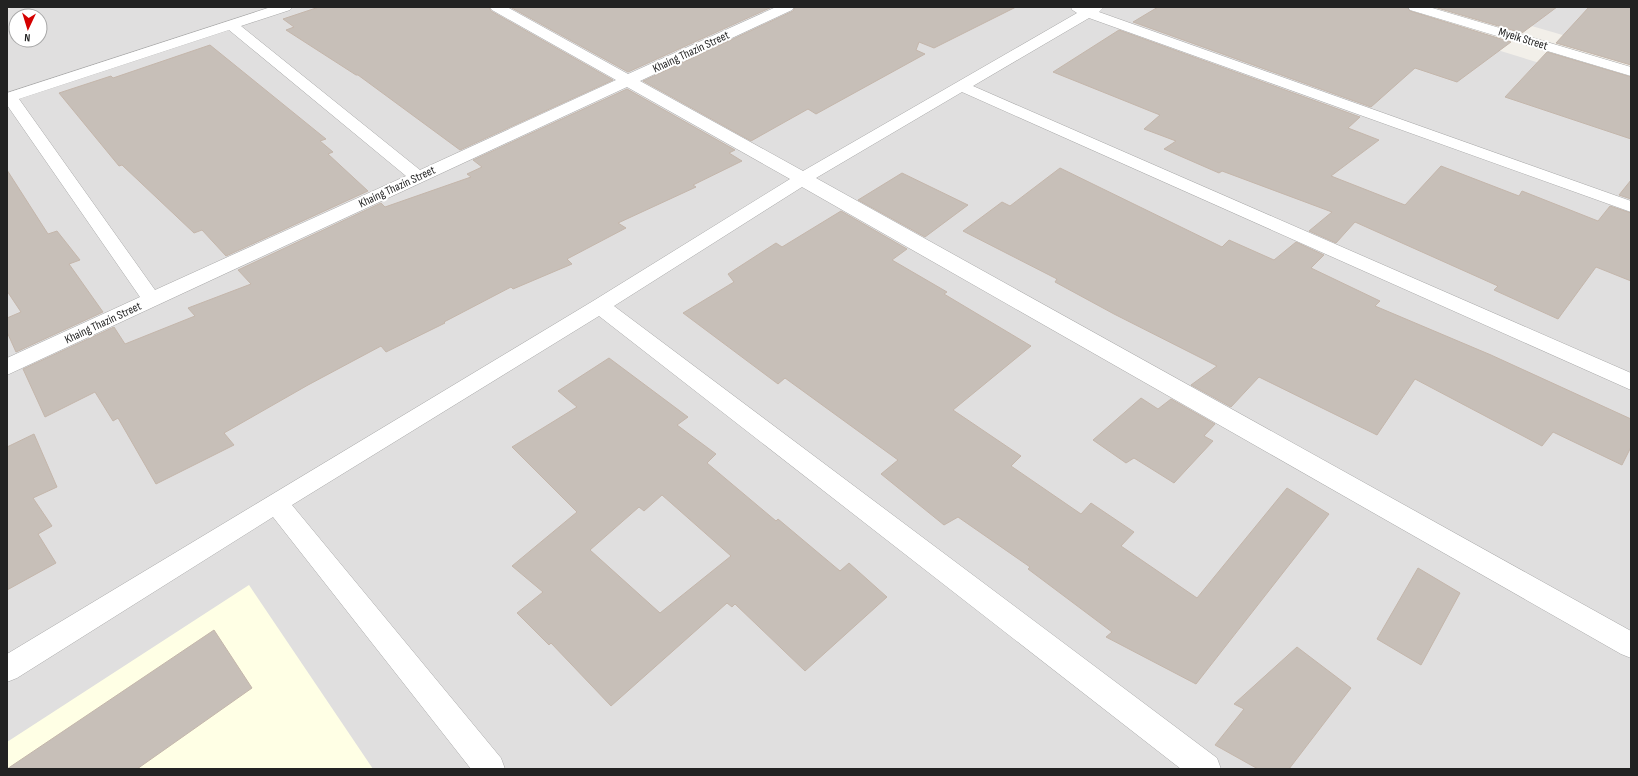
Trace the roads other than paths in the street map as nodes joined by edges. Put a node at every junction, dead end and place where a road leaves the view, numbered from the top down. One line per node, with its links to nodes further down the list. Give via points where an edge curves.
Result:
1 (285, 7): 6 (street)
2 (497, 7): 8 (street)
3 (1415, 7): 7 (street, Myeik Street)
4 (783, 8): 8 (street, Khaing Thazin Street)
5 (1086, 9): 9 (street); 13 (street)
6 (231, 25): 10 (street); 11 (street)
7 (1631, 72)
8 (628, 81): 11 (street, Khaing Thazin Street); 12 (street)
9 (963, 87): 12 (street); 17 (street)
10 (8, 98): 14 (street)
11 (418, 177): 14 (street, Khaing Thazin Street)
12 (804, 178): 15 (street); 19 (street)
13 (1631, 207)
14 (152, 300): 16 (street, Khaing Thazin Street)
15 (600, 306): 18 (street); 22 (street)
16 (7, 367)
17 (1631, 382)
18 (276, 503): 20 (street); 21 (street)
19 (1631, 645)
20 (7, 669)
21 (490, 769)
22 (1206, 769)

